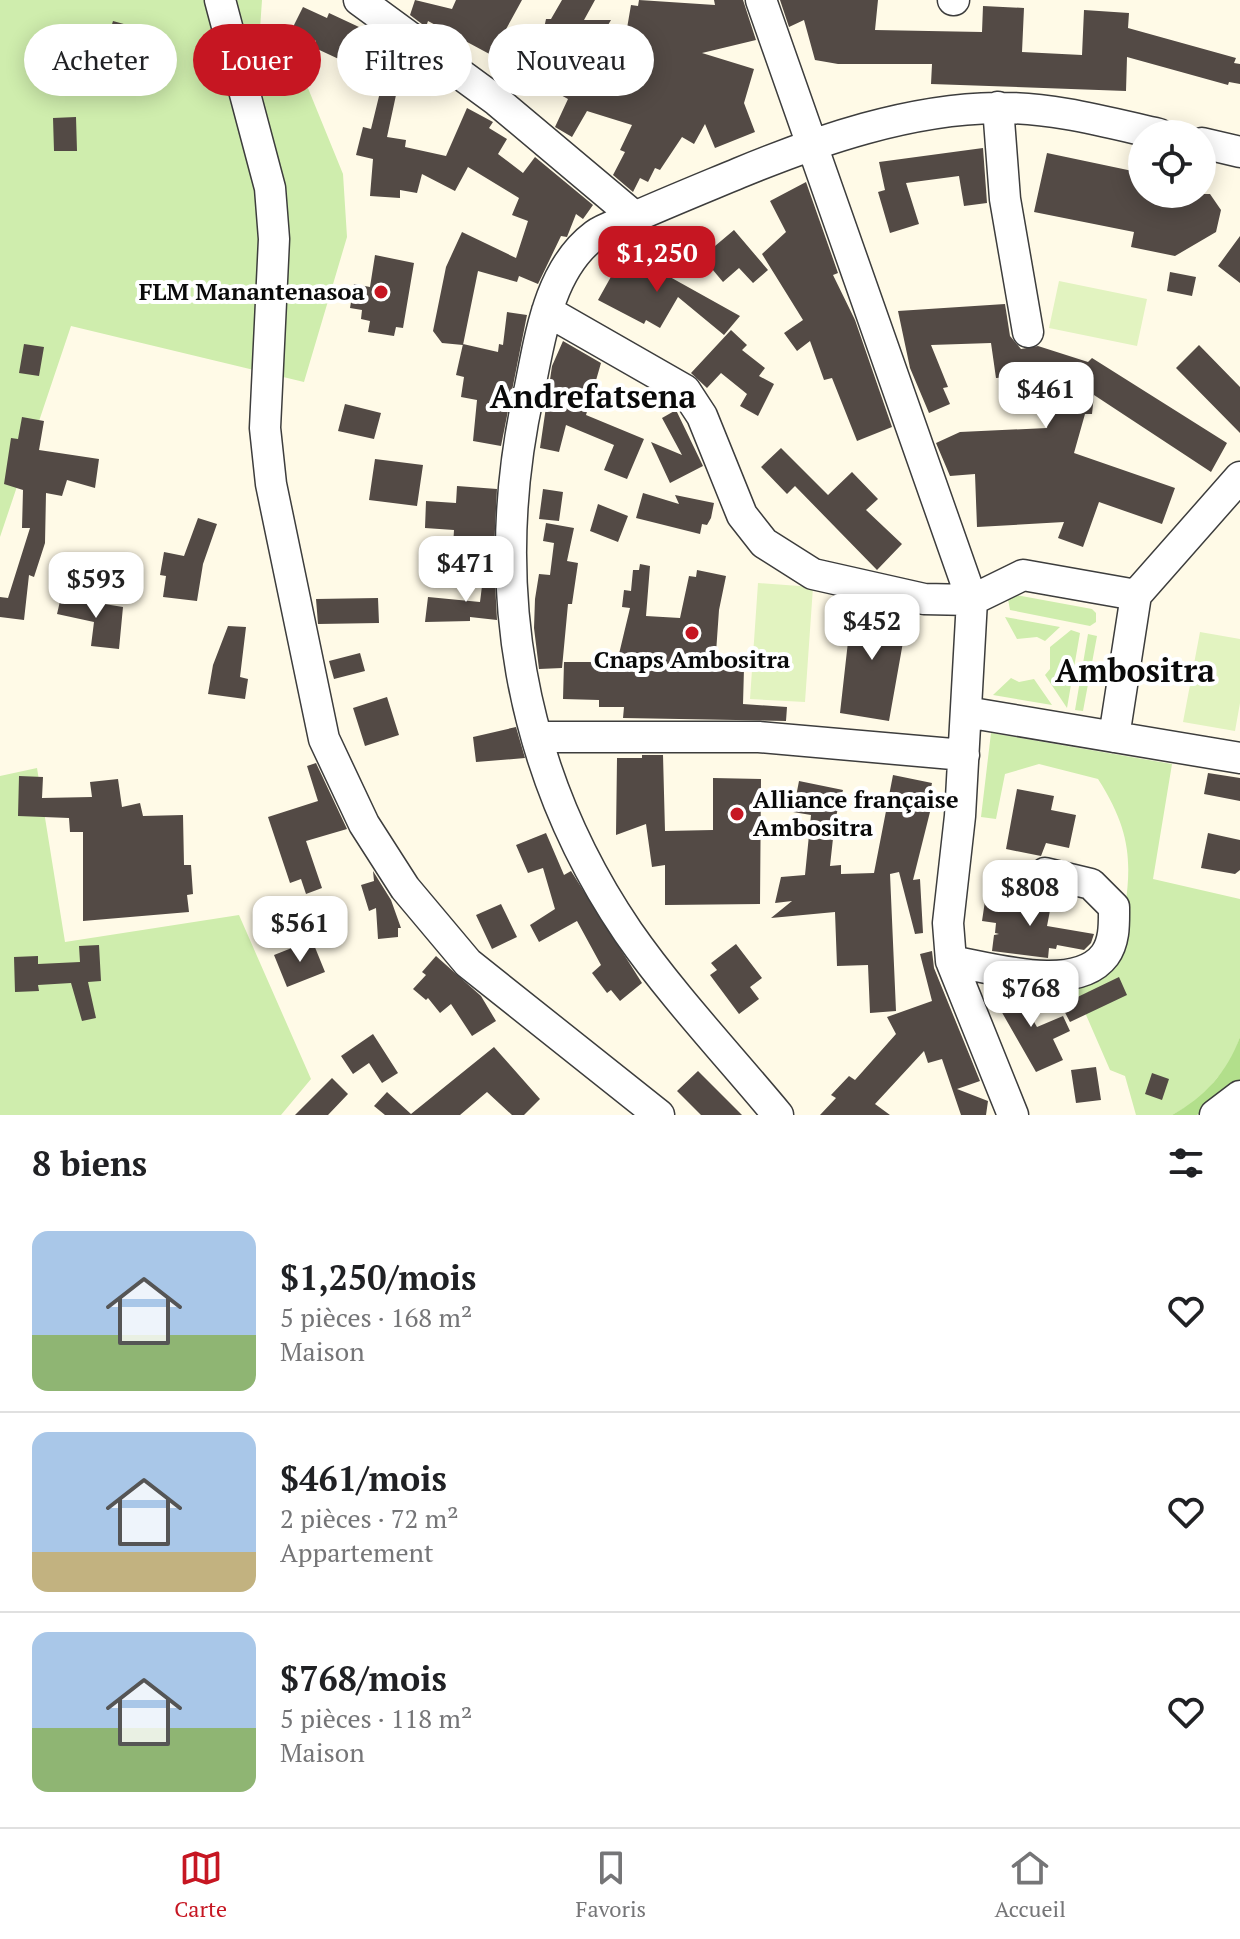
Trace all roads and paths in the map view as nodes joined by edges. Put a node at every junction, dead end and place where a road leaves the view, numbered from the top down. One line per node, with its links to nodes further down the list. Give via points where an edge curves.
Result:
1 (220, 0): 23 (street, via 270,188 274,239 265,428 271,484 324,739 364,824 405,888 468,963)
2 (359, 0): 9 (street, via 497,101)
3 (761, 0): 6 (street)
4 (998, 107): 5 (street, via 1056,111); 6 (street, via 944,111); 11 (street, via 1005,199)
5 (1128, 127)
6 (810, 143): 9 (street); 14 (street)
7 (1216, 146): 8 (street)
8 (1240, 152)
9 (635, 217): 10 (street, via 594,236 563,273)
10 (547, 311): 14 (street, via 685,390 702,416 742,515 764,543 813,574 924,599); 16 (street, via 518,441 509,561 517,665)
11 (1028, 332)
12 (1240, 477): 13 (street)
13 (1136, 595): 14 (street, via 1023,575); 17 (street)
14 (972, 600): 15 (street)
15 (966, 712): 17 (street); 18 (street)
16 (537, 737): 18 (street, via 759,737); 24 (street, via 571,837 629,934)
17 (1114, 737): 19 (street)
18 (964, 755): 21 (street, via 948,923)
19 (1240, 758)
20 (1045, 873): 21 (street, via 1091,884 1114,907 1114,934 1105,955 1070,975 1039,976)
21 (951, 961): 25 (street)
22 (1240, 1096): 26 (street)
23 (659, 1115)
24 (778, 1115)
25 (1013, 1115)
26 (1215, 1115)

